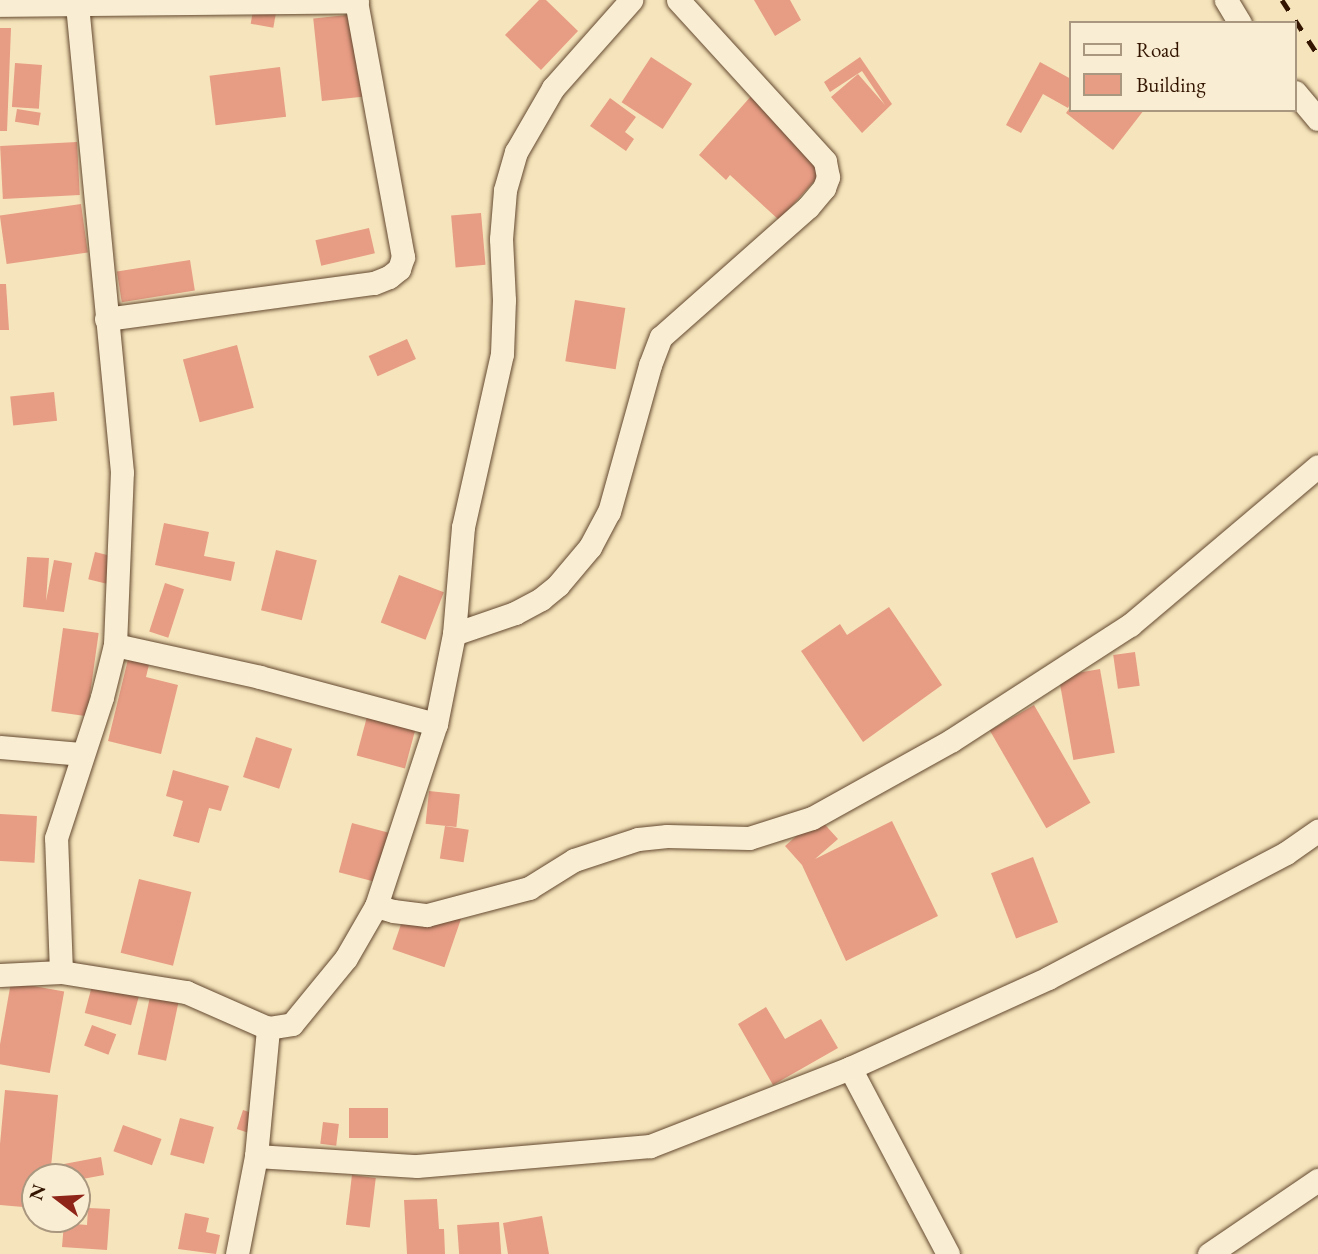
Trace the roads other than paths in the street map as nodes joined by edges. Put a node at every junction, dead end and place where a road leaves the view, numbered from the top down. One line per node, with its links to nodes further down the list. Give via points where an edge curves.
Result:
1 (356, 0): 5 (street); 10 (street, via 403,257 399,269 374,283)
2 (631, 0): 12 (street, via 553,88 516,152 505,190 502,354 463,527)
3 (678, 0): 12 (street, via 825,160 828,177 808,207 662,337 609,512 590,547 541,599)
4 (1226, 0): 7 (street)
5 (77, 4): 6 (street); 10 (street)
6 (0, 5)
7 (1239, 21)
8 (1297, 94): 9 (street)
9 (1318, 119)
10 (106, 319): 13 (street, via 122,472)
11 (1318, 467): 18 (street, via 1130,625 952,740 812,818 749,838 638,839 574,860 528,888 427,915)
12 (454, 634): 14 (street)
13 (115, 645): 14 (street, via 260,677); 16 (street)
14 (436, 724): 18 (street)
15 (0, 747): 16 (street)
16 (81, 754): 19 (street, via 56,838)
17 (1318, 831): 22 (street, via 1286,853 1048,978)
18 (376, 906): 21 (street, via 346,958 306,1011 292,1024)
19 (61, 972): 20 (street); 21 (street, via 186,992)
20 (0, 975)
21 (268, 1028): 23 (street)
22 (850, 1068): 23 (street, via 650,1146 417,1166); 26 (street)
23 (256, 1156): 25 (street)
24 (1318, 1180): 27 (street)
25 (237, 1254)
26 (948, 1254)
27 (1209, 1254)

